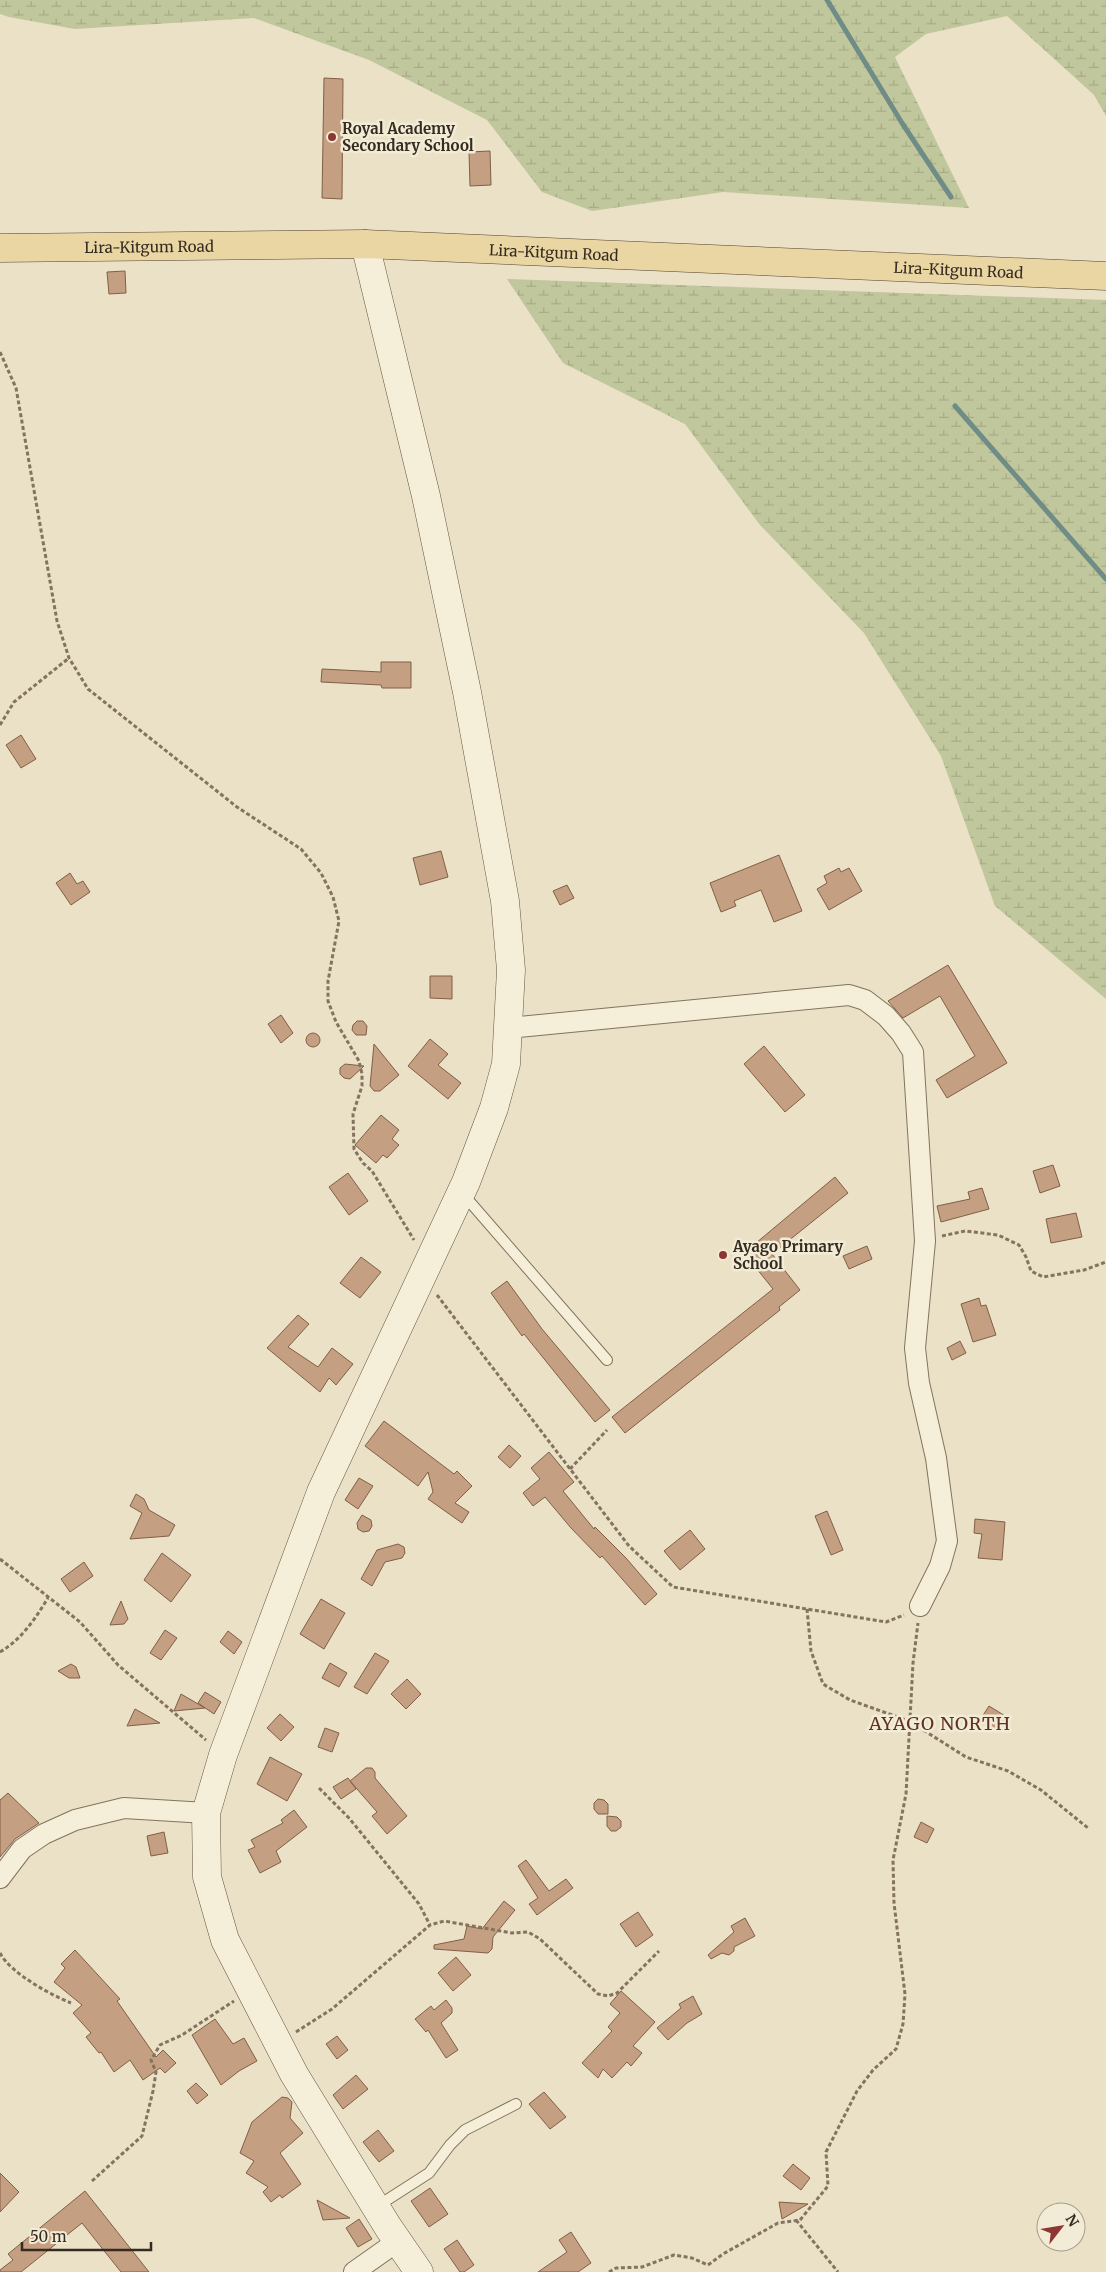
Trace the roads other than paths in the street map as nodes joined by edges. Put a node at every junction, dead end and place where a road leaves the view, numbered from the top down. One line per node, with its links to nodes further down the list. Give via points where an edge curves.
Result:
1 (365, 244): 2 (main road, Lira-Kitgum Road); 3 (main road, Lira-Kitgum Road); 4 (street, via 426,496 471,711 505,901 510,970)
2 (0, 248)
3 (1106, 276)
4 (508, 1028): 5 (street, via 506,1064 494,1108); 7 (street, via 849,996 865,1000 901,1032 912,1052 925,1241 915,1348 919,1383 936,1458 947,1541 940,1566)
5 (461, 1192): 6 (lane); 8 (street, via 321,1492 223,1756)
6 (607, 1360)
7 (920, 1606)
8 (206, 1813): 9 (street, via 124,1808 75,1820 44,1834 22,1849); 11 (street, via 207,1876 225,1940 294,2074)
9 (0, 1878)
10 (516, 2104): 11 (lane, via 465,2130 429,2173)
11 (376, 2207): 12 (street)
12 (398, 2241): 13 (street); 14 (street)
13 (354, 2272)
14 (419, 2272)

